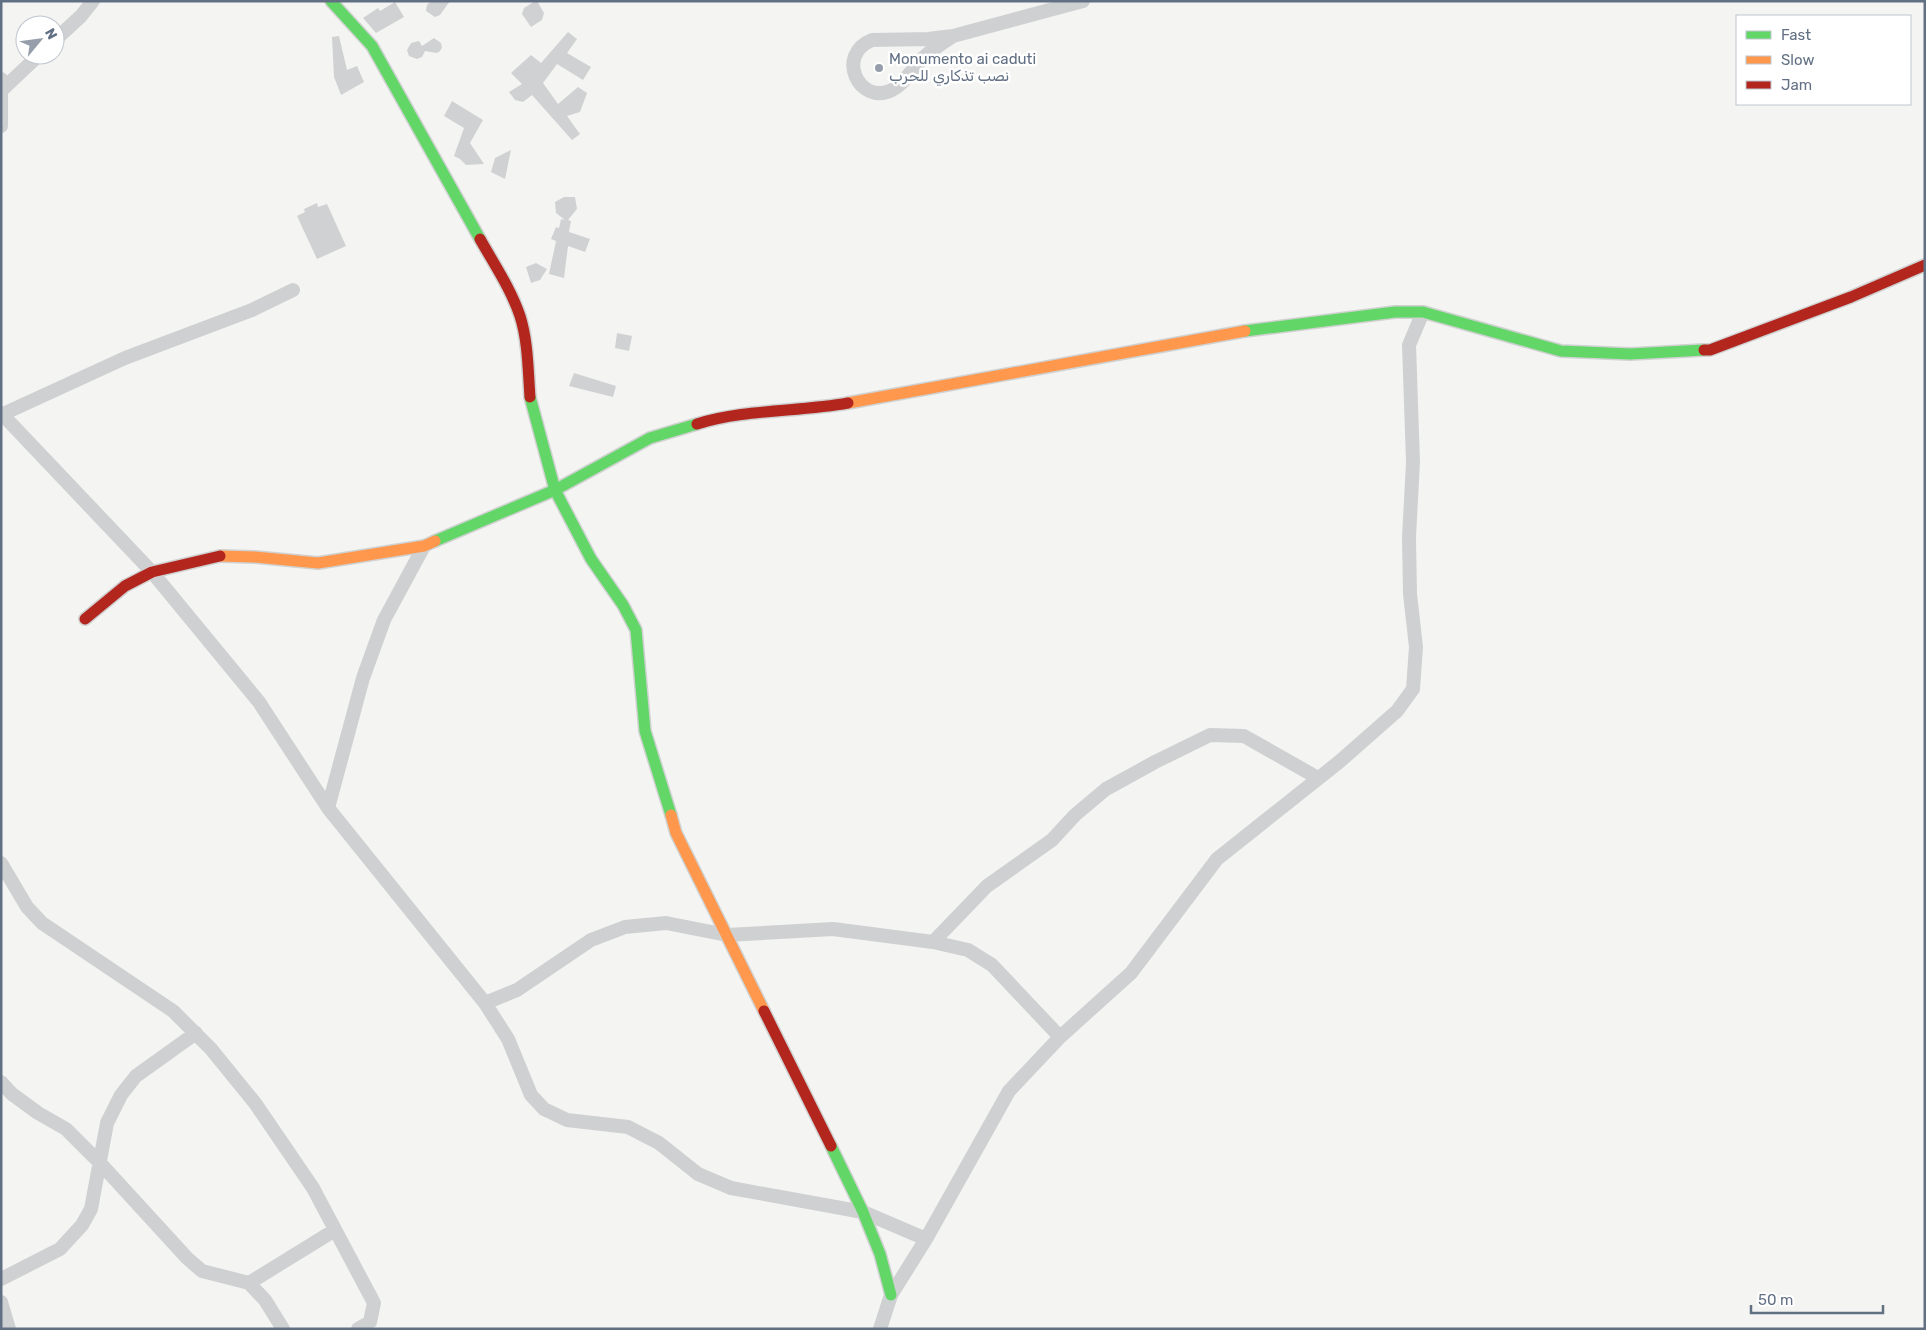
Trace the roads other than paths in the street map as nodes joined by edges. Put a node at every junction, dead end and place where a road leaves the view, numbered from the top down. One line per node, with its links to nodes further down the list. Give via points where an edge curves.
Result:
1 (93, 1): 4 (street)
2 (331, 1): 13 (street, via 372,46 508,289 520,316 530,397)
3 (1083, 1): 5 (street)
4 (65, 30)
5 (953, 36): 5 (street, via 923,58 893,90 870,91 855,76 854,60 866,43 881,39)
6 (26, 65): 7 (street)
7 (2, 84): 8 (street)
8 (1, 126)
9 (1925, 265): 11 (street, via 1851,297 1710,350 1630,354 1560,351)
10 (293, 290): 12 (street, via 252,310 125,358)
11 (1423, 312): 13 (street, via 1395,312 1255,329 821,408 716,418 650,438); 17 (street, via 1409,345 1414,462 1409,538 1410,594 1416,647 1413,689 1397,711)
12 (2, 414): 15 (street)
13 (555, 490): 14 (street); 20 (street, via 591,560 623,605 636,630 645,731 658,777 676,833)
14 (424, 546): 15 (street, via 318,563 215,556); 18 (street, via 384,620 363,678)
15 (152, 572): 16 (street, via 125,586); 18 (street, via 259,702)
16 (85, 619)
17 (1318, 778): 21 (street, via 1244,736 1210,735 1106,789 1052,840 987,886); 24 (street, via 1217,859 1131,973)
18 (328, 808): 22 (street)
19 (1, 863): 23 (street, via 27,907 42,923 173,1012)
20 (726, 935): 21 (street, via 833,929); 22 (street, via 666,923 625,927 591,940 517,990); 27 (street)
21 (933, 942): 24 (street, via 968,950 992,965)
22 (485, 1003): 27 (street, via 508,1039 531,1095 544,1109 567,1120 628,1127 658,1143 698,1174 731,1188)
23 (196, 1033): 26 (street, via 136,1076 121,1095 107,1123); 28 (street, via 255,1103 313,1188)
24 (1060, 1037): 29 (street, via 1009,1091)
25 (1, 1082): 26 (street, via 38,1113 66,1129)
26 (100, 1163): 30 (street, via 90,1209 82,1225 60,1249); 31 (street, via 197,1267)
27 (863, 1212): 29 (street); 32 (street, via 880,1254)
28 (335, 1230): 31 (street); 36 (street, via 374,1303 370,1322)
29 (926, 1239): 32 (street)
30 (1, 1279)
31 (249, 1283): 35 (street, via 265,1300)
32 (891, 1295): 37 (street)
33 (1, 1302): 34 (street)
34 (9, 1329)
35 (283, 1329)
36 (358, 1329)
37 (880, 1329)

